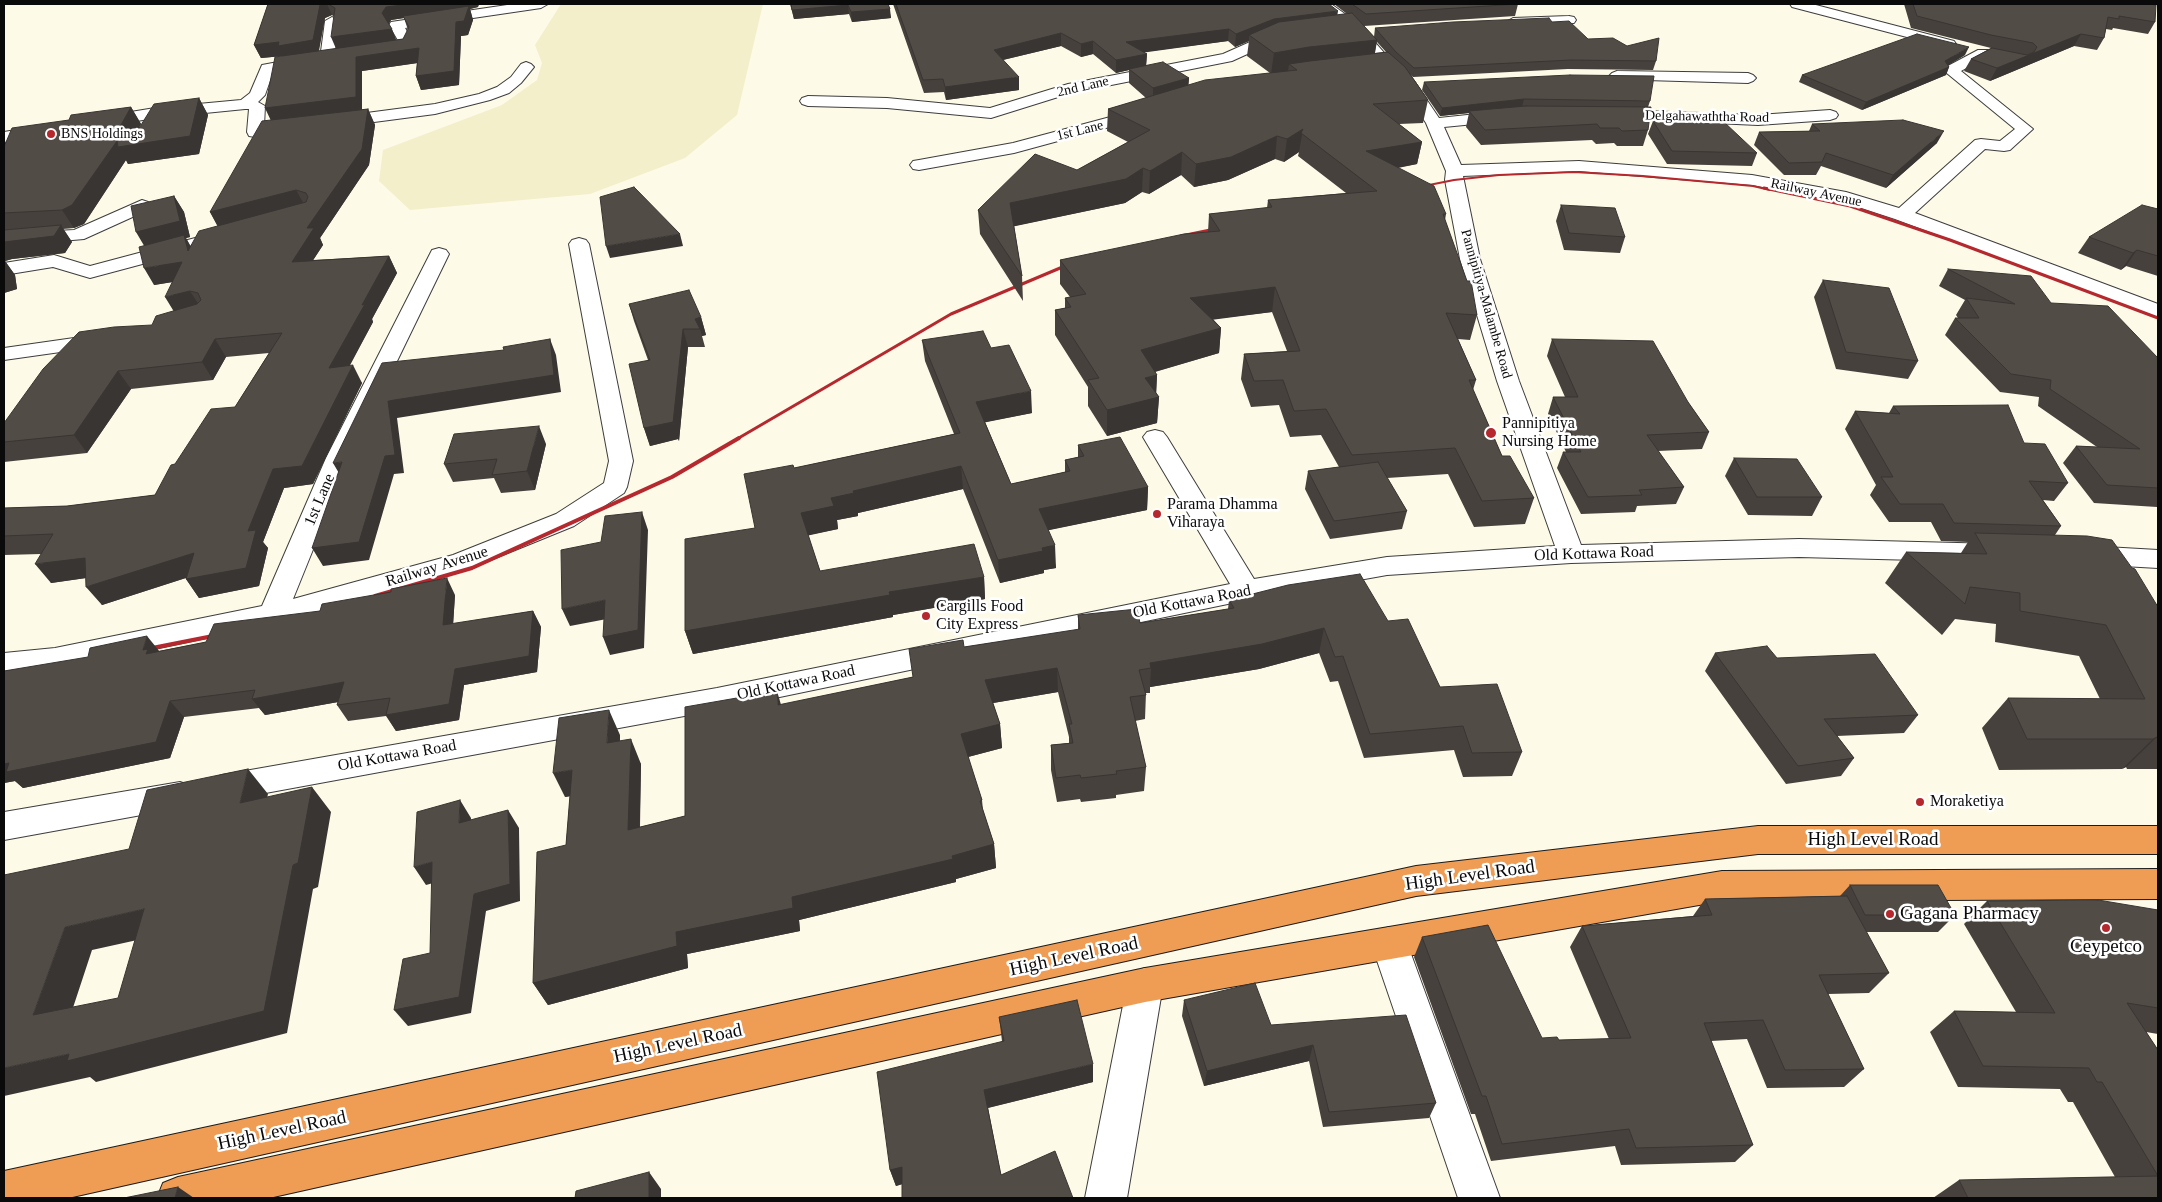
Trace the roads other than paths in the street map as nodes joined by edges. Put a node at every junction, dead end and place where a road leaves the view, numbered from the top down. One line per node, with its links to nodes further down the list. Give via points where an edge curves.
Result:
1 (541, 4): 8 (street, via 395,18 406,42 403,48)
2 (1322, 4): 21 (street, Pannipitiya-Malambe Road, via 1357,30 1379,67 1418,83)
3 (1797, 4): 29 (street, via 1988,54 1952,70 2025,129 2004,146 1981,144)
4 (1569, 20): 6 (street)
5 (332, 21): 10 (street)
6 (1500, 23)
7 (1300, 34): 14 (street, 2nd Lane, via 1274,37 1227,58 1068,89 991,113 887,103)
8 (365, 53)
9 (346, 56): 10 (street)
10 (327, 59): 15 (street, via 268,68 257,95)
11 (526, 67): 15 (street, via 510,85 484,97 435,108 316,124 255,132 258,106)
12 (1598, 76): 13 (street)
13 (1748, 78)
14 (808, 101)
15 (245, 104): 17 (street)
16 (1162, 108): 26 (street, 1st Lane, via 1014,148)
17 (155, 113): 22 (street); 24 (street)
18 (1522, 114): 21 (street)
19 (1598, 115): 20 (street, Delgahawaththa Road, via 1758,120)
20 (1830, 116)
21 (1434, 123): 27 (street, Pannipitiya-Malambe Road)
22 (86, 124)
23 (57, 128): 25 (street)
24 (149, 130)
25 (11, 140)
26 (919, 165)
27 (1456, 170): 29 (street, Railway Avenue, via 1579,166 1752,180 1846,197); 39 (street, Pannipitiya-Malambe Road, via 1454,180 1470,259 1508,381)
28 (142, 206): 31 (street, via 77,235)
29 (1902, 216): 35 (street, Railway Avenue)
30 (249, 229): 34 (street, via 90,272 54,261)
31 (4, 240)
32 (579, 244): 46 (street, Railway Avenue, via 621,461 615,487 565,520 462,562)
33 (439, 254): 46 (street, 1st Lane, via 338,458)
34 (4, 269)
35 (2158, 311)
36 (120, 337): 37 (street)
37 (4, 354)
38 (1155, 437): 45 (street)
39 (1571, 554): 40 (street, Old Kottawa Road, via 1799,548); 45 (street, Old Kottawa Road, via 1388,566)
40 (2024, 554)
41 (2064, 555): 42 (street)
42 (2103, 556): 43 (street); 44 (street)
43 (2158, 559)
44 (2120, 580)
45 (1247, 590): 48 (street, Old Kottawa Road, via 717,699)
46 (273, 614): 47 (street, Railway Avenue, via 55,659)
47 (4, 664)
48 (4, 826)
49 (2158, 840): 53 (highway, High Level Road, via 1758,840 1416,881)
50 (2158, 884): 51 (highway, via 1722,886)
51 (1389, 943): 52 (highway); 57 (street)
52 (1145, 985): 54 (highway); 56 (street)
53 (4, 1192)
54 (229, 1193): 55 (highway)
55 (178, 1198)
56 (1106, 1198)
57 (1479, 1198)

